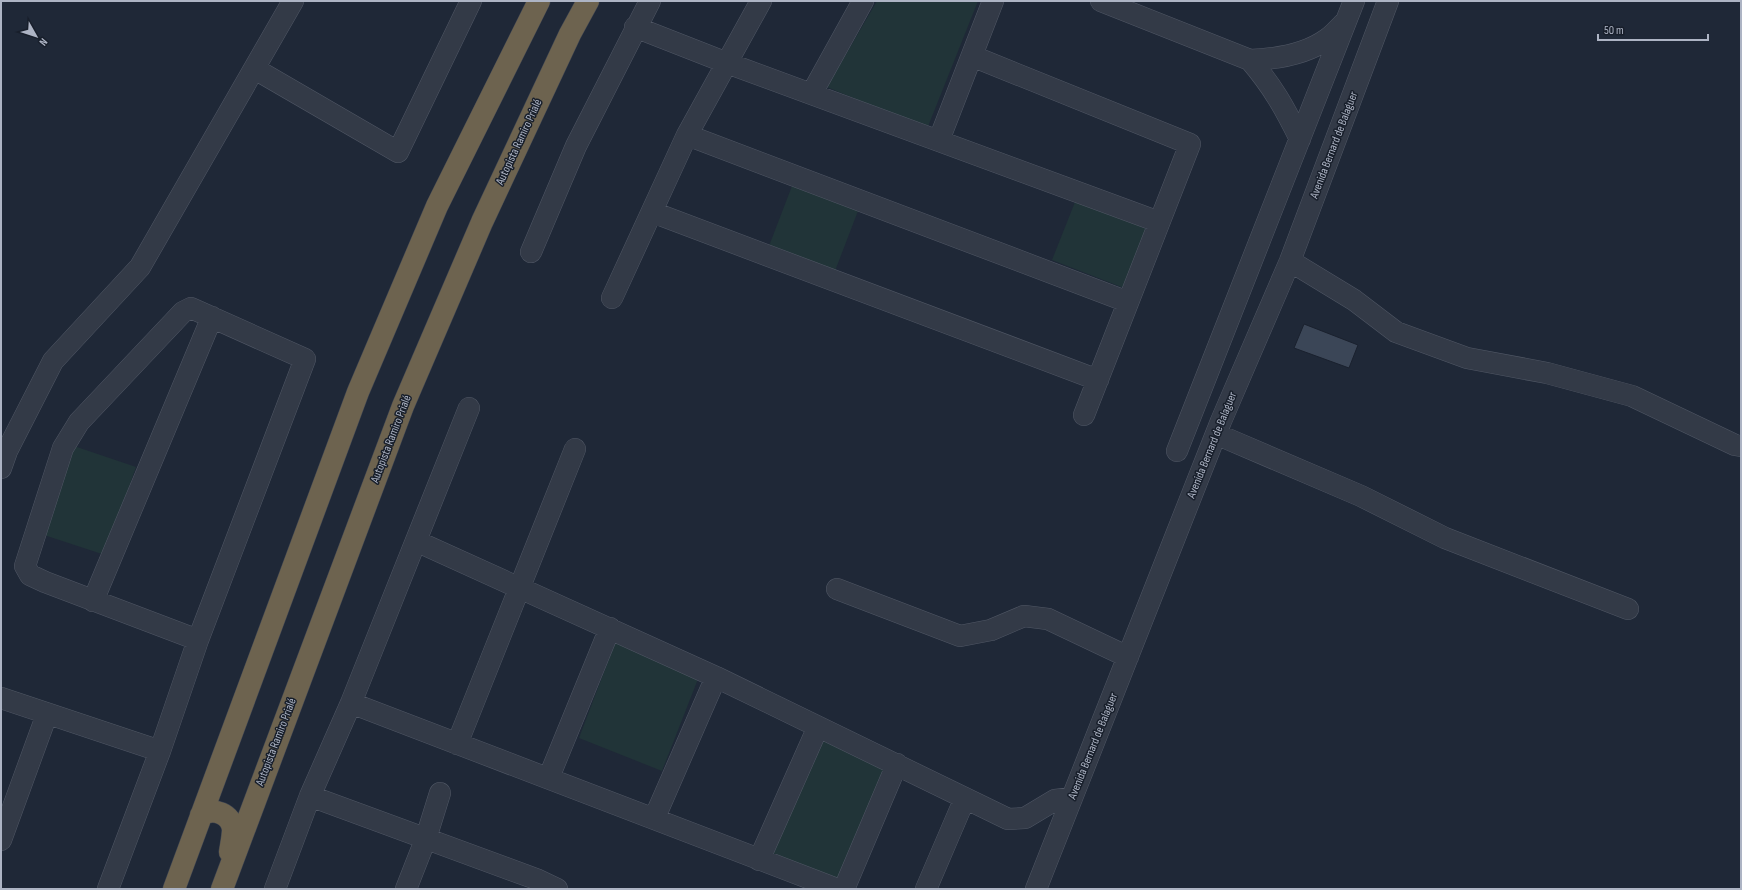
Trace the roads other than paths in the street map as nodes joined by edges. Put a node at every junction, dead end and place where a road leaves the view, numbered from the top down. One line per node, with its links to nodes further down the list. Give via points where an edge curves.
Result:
1 (293, 1): 17 (street)
2 (471, 1): 17 (street, via 398,152)
3 (539, 1): 59 (highway, via 437,206 358,392)
4 (588, 1): 64 (highway, Autopista Ramiro Prialé, via 482,222 403,406)
5 (650, 1): 13 (street)
6 (761, 1): 16 (street)
7 (863, 1): 18 (street)
8 (993, 1): 14 (street)
9 (1101, 1): 15 (street)
10 (1354, 1): 12 (street)
11 (1388, 1): 25 (street, Avenida Bernard de Balaguer)
12 (1346, 21): 15 (street, via 1327,39 1303,51 1275,59); 20 (street)
13 (635, 27): 16 (street); 24 (street, via 576,146)
14 (972, 56): 21 (street); 23 (street, via 1190,144)
15 (1250, 60): 20 (street, via 1269,82)
16 (727, 63): 18 (street); 19 (street)
17 (255, 69): 37 (street, via 140,267 53,361 7,451)
18 (812, 93): 21 (street)
19 (687, 136): 22 (street); 27 (street)
20 (1300, 139): 30 (street)
21 (939, 140): 23 (street)
22 (652, 212): 26 (street); 29 (street)
23 (1159, 222): 27 (street)
24 (531, 252)
25 (1290, 262): 33 (street, Avenida Bernard de Balaguer); 34 (street, via 1354,300 1396,332 1467,358 1547,373 1632,396)
26 (612, 298)
27 (1128, 302): 29 (street)
28 (212, 317): 41 (street); 41 (street, via 191,308 182,312 79,422 63,448 25,566 30,575); 44 (street, via 304,359)
29 (1098, 380): 32 (street)
30 (1201, 387): 33 (street); 36 (street)
31 (469, 408): 38 (street)
32 (1084, 415)
33 (1218, 428): 42 (street, via 1445,538); 45 (street, Avenida Bernard de Balaguer)
34 (1741, 446)
35 (576, 449): 39 (street)
36 (1176, 451)
37 (1, 468)
38 (416, 541): 39 (street); 48 (street)
39 (519, 587): 43 (street); 51 (street)
40 (837, 589): 45 (street, via 960,636 990,630 1024,616 1048,619)
41 (93, 600): 44 (street)
42 (1628, 608)
43 (610, 628): 46 (street); 54 (street)
44 (198, 640): 52 (street)
45 (1128, 657): 58 (street, Avenida Bernard de Balaguer)
46 (716, 677): 50 (street); 60 (street)
47 (1, 698): 49 (street)
48 (351, 703): 51 (street); 56 (street)
49 (47, 714): 52 (street); 62 (street)
50 (818, 727): 53 (street); 63 (street)
51 (457, 744): 54 (street)
52 (160, 751): 66 (street)
53 (897, 764): 57 (street); 72 (street)
54 (549, 777): 60 (street)
55 (440, 793): 61 (street)
56 (310, 796): 61 (street); 68 (street)
57 (965, 798): 58 (street, via 1008,819 1025,818 1055,800); 73 (street)
58 (1072, 798): 74 (street, Avenida Bernard de Balaguer)
59 (201, 815): 64 (highway, via 210,811 221,813 232,825); 67 (highway)
60 (654, 819): 63 (street)
61 (426, 838): 65 (street); 69 (street)
62 (1, 840)
63 (759, 860): 71 (street)
64 (225, 881)
65 (534, 884): 70 (street)
66 (108, 889)
67 (174, 889)
68 (275, 889)
69 (406, 889)
70 (557, 889)
71 (837, 889)
72 (844, 889)
73 (926, 889)
74 (1036, 889)

